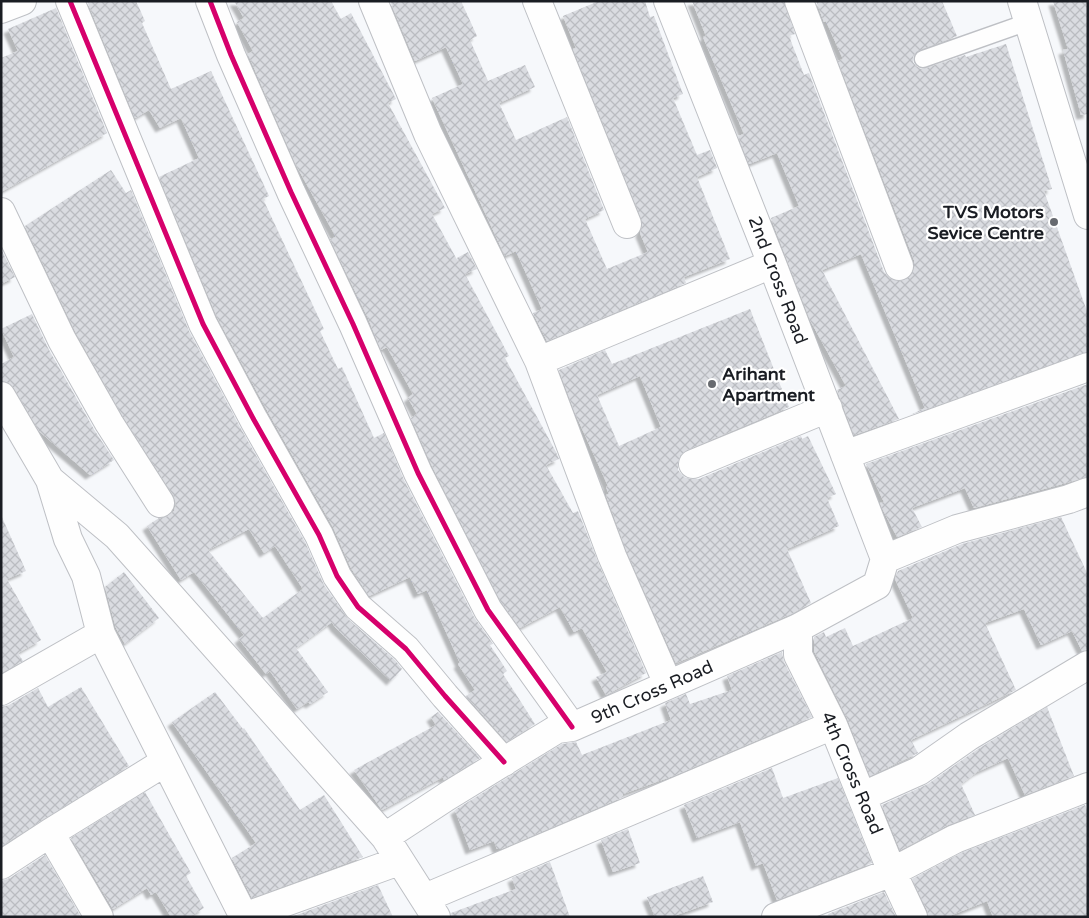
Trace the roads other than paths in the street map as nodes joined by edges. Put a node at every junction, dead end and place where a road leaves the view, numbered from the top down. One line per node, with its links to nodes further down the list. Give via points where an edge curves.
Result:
1 (22, 1): 8 (street)
2 (70, 1): 34 (street, via 203,324 319,535 337,576 358,607 406,649)
3 (210, 1): 32 (street, via 291,192 418,473 488,610)
4 (373, 1): 16 (street, via 428,134)
5 (537, 1): 13 (street)
6 (668, 1): 14 (street, 2nd Cross Road)
7 (799, 1): 15 (street)
8 (1, 9)
9 (1025, 12): 10 (lane); 12 (street)
10 (923, 59)
11 (1, 212): 24 (street, via 62,340)
12 (1088, 215)
13 (627, 224)
14 (772, 264): 16 (street); 19 (street, 2nd Cross Road)
15 (899, 266)
16 (539, 361): 29 (street, via 612,556)
17 (1088, 367): 20 (street)
18 (1, 396): 22 (street)
19 (828, 408): 20 (street, 2nd Cross Road); 21 (street)
20 (846, 455): 25 (street, 2nd Cross Road)
21 (693, 464)
22 (50, 480): 27 (street, via 68,539 86,576); 38 (street, via 117,536)
23 (1088, 492): 25 (street, via 956,530)
24 (160, 503)
25 (885, 559): 26 (street, 9th Cross Road, via 876,585)
26 (798, 628): 29 (street, 9th Cross Road); 31 (street, 4th Cross Road, via 798,655)
27 (100, 634): 30 (street); 33 (street)
28 (1088, 665): 36 (street, via 969,736 919,771)
29 (668, 684): 32 (street, 9th Cross Road)
30 (1, 692)
31 (833, 726): 36 (street, 4th Cross Road); 42 (street)
32 (572, 727): 34 (street, 9th Cross Road, via 557,729)
33 (165, 762): 37 (street); 44 (street)
34 (504, 762): 38 (street, 9th Cross Road)
35 (1088, 787): 41 (street, via 955,839)
36 (863, 796): 41 (street, 4th Cross Road)
37 (50, 832): 40 (street); 43 (street)
38 (385, 837): 39 (street)
39 (399, 861): 42 (street); 44 (street)
40 (1, 865)
41 (892, 872): 45 (street); 46 (street, 4th Cross Road)
42 (430, 907)
43 (99, 917)
44 (244, 917)
45 (776, 917)
46 (913, 917)

